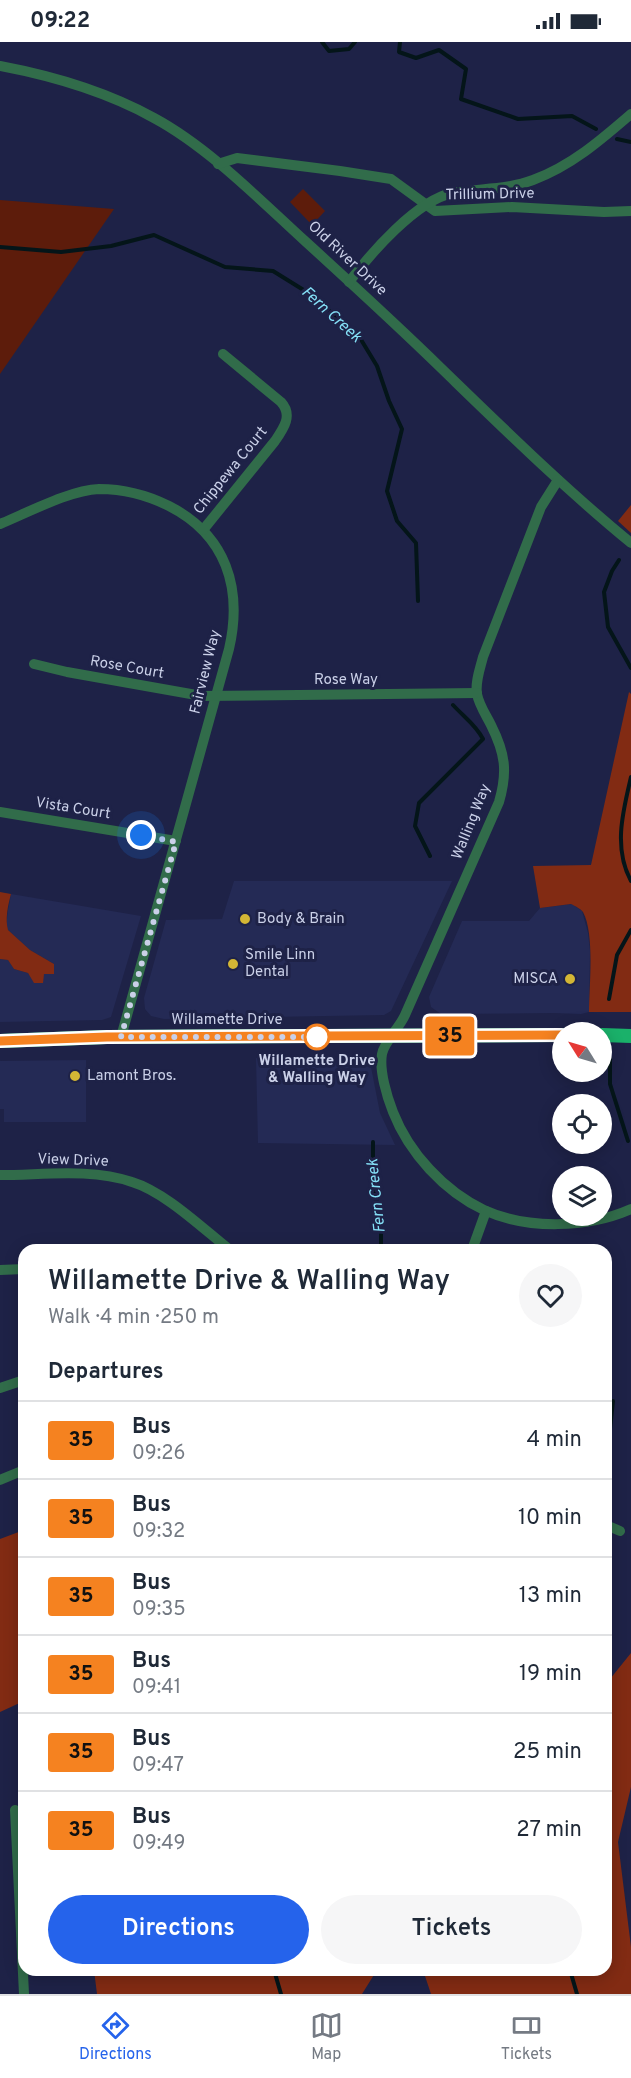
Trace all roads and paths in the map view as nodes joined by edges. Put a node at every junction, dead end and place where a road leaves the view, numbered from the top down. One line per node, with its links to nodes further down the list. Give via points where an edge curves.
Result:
1 (0, 66): 3 (street, Old River Drive, via 128,104 178,132)
2 (631, 114): 4 (street, via 579,156 549,173 518,184 446,195)
3 (218, 164): 4 (street, Trillium Drive, via 237,158 391,179); 6 (street, Old River Drive)
4 (427, 204): 5 (street, Trillium Drive, via 435,211 512,207); 6 (street, via 382,244)
5 (631, 212)
6 (349, 282): 8 (street, Old River Drive)
7 (223, 354): 10 (street, Chippewa Court, via 286,407 287,418 275,441)
8 (558, 480): 11 (street, Old River Drive); 13 (street, via 541,507 487,646)
9 (0, 524): 10 (street, Fairview Way, via 78,492 97,489 157,500)
10 (203, 530): 14 (street, Fairview Way, via 226,564 232,591 231,640)
11 (631, 543)
12 (34, 664): 14 (street, Rose Court, via 197,696)
13 (477, 693): 14 (street, Rose Way); 19 (street, Walling Way, via 501,747 504,785)
14 (216, 696): 16 (street, Fairview Way)
15 (0, 812): 16 (street, Vista Court)
16 (176, 842): 21 (street, Fairview Way)
17 (552, 1035): 19 (main road, Willamette Drive)
18 (612, 1035): 20 (main road)
19 (393, 1036): 21 (main road, Willamette Drive); 25 (street, Walling Way, via 382,1053 383,1074 391,1107 407,1142 441,1180)
20 (631, 1036)
21 (121, 1037): 22 (main road, Willamette Drive)
22 (0, 1041)
23 (0, 1175): 26 (street, View Drive, via 92,1174 133,1182 162,1197)
24 (631, 1209): 25 (street, Walling Way, via 577,1224 536,1222)
25 (486, 1211): 27 (street)
26 (222, 1244)
27 (474, 1244)
28 (18, 1269): 29 (street)
29 (0, 1270)
30 (18, 1382): 31 (street)
31 (0, 1388)
32 (18, 1472): 33 (street)
33 (0, 1480)
34 (612, 1528): 35 (street)
35 (620, 1531)
36 (15, 1810): 37 (street)
37 (18, 1871)
38 (23, 1976): 39 (street)
39 (24, 1994)

